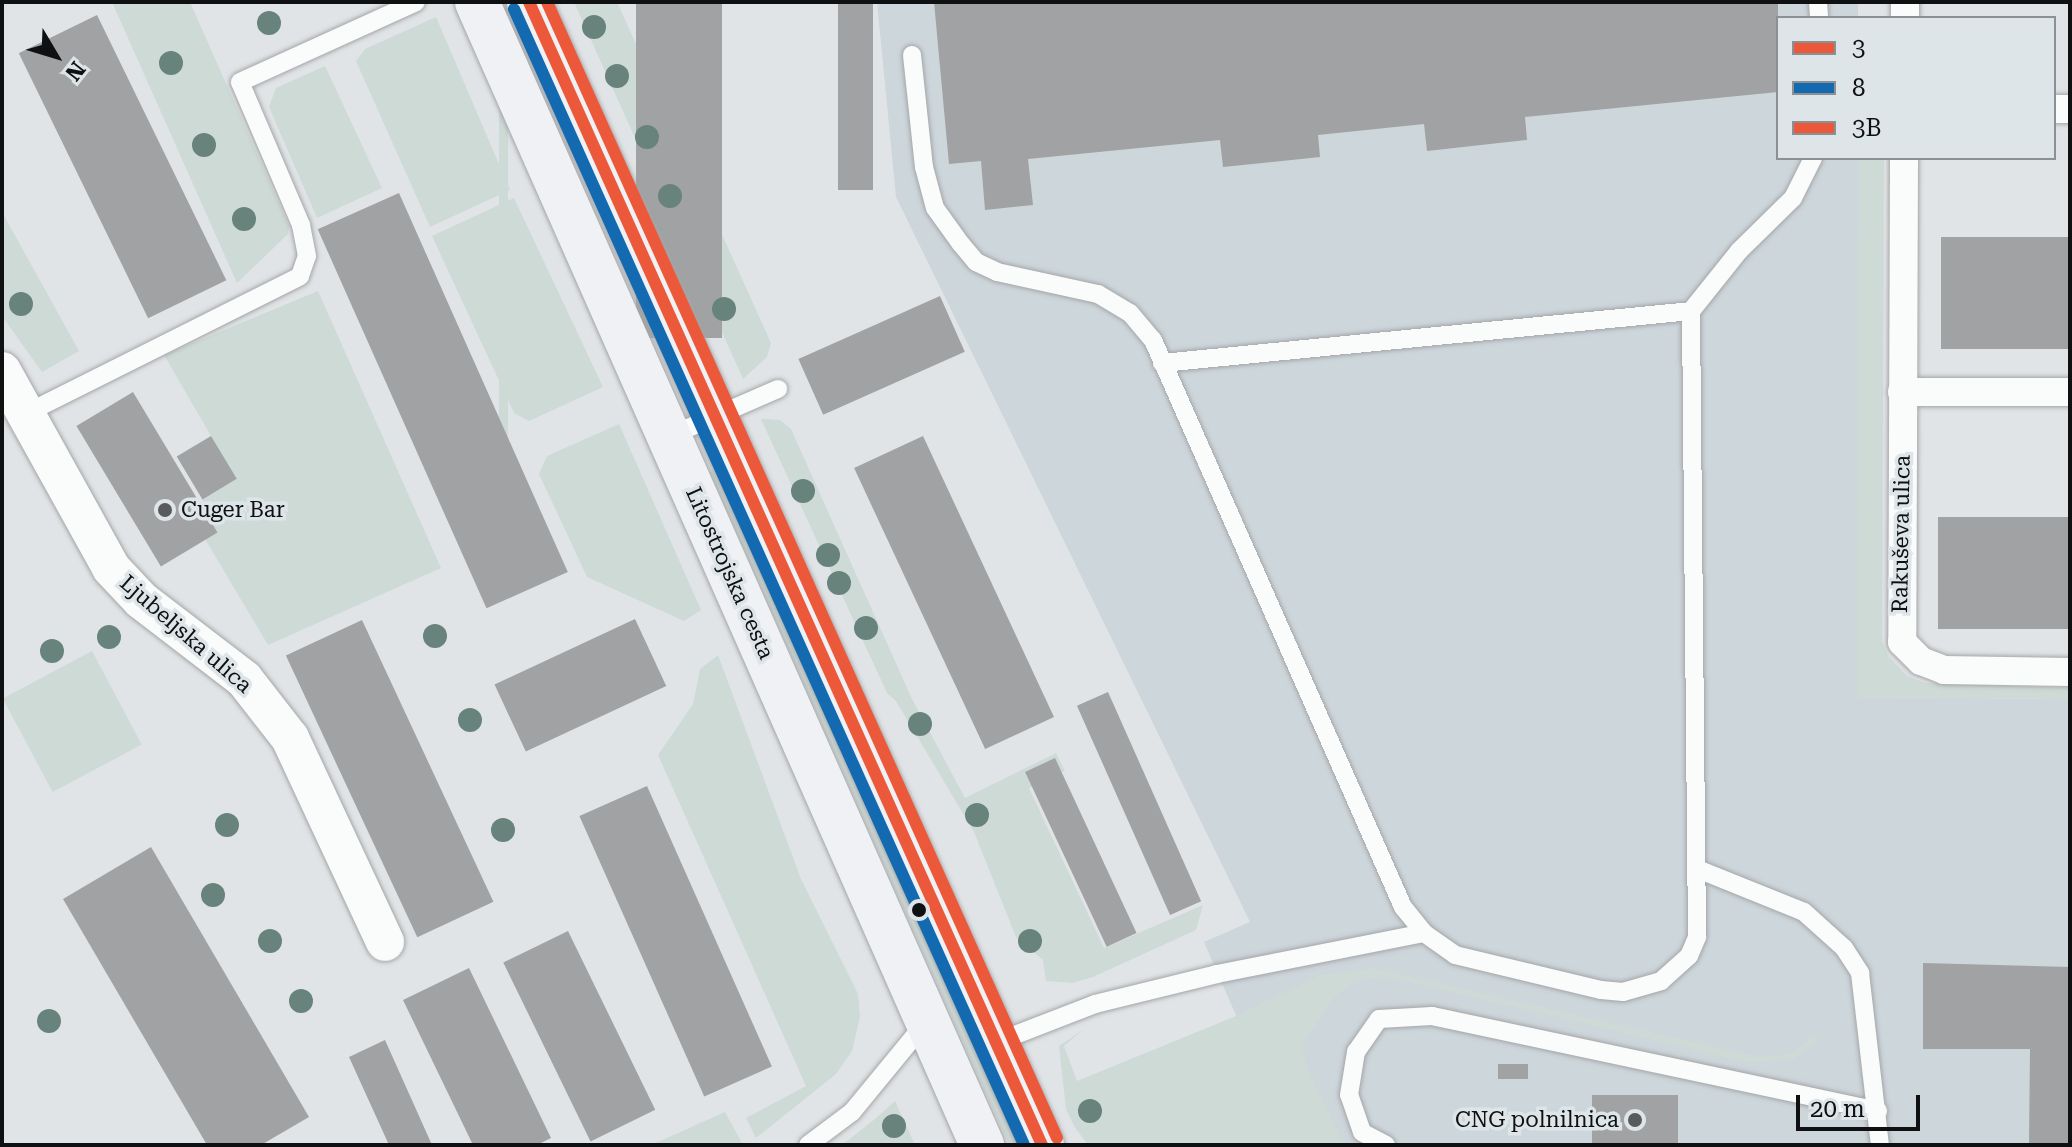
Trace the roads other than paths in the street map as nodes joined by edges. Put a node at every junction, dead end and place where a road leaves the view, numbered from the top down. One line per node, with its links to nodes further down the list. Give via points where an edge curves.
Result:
1 (416, 2): 13 (lane, via 240,82 301,225 307,256 300,276)
2 (477, 2): 15 (main road, Litostrojska cesta)
3 (529, 2): 14 (main road)
4 (912, 55): 8 (lane, via 924,167 935,208 961,244 976,262 997,272 1079,288 1117,305 1143,326)
5 (1812, 160): 7 (lane, via 1793,198 1731,259)
6 (1904, 160): 11 (street, Rakuševa ulica)
7 (1691, 311): 8 (lane); 17 (lane)
8 (1162, 363): 18 (lane, via 1389,879)
9 (2, 371): 13 (street, Ljubeljska ulica)
10 (778, 389): 14 (lane)
11 (1902, 392): 12 (street); 16 (street, Rakuševa ulica, via 1902,642 1921,661 1944,670)
12 (2070, 392)
13 (29, 412): 19 (street, Ljubeljska ulica, via 111,568 141,600 244,679 290,738)
14 (715, 415): 15 (lane); 21 (main road)
15 (670, 436): 20 (main road, Litostrojska cesta)
16 (2070, 672)
17 (1700, 870): 18 (lane, via 1697,937 1689,956 1661,981 1641,989 1584,988 1474,962); 22 (lane, via 1804,912 1844,948 1864,991)
18 (1424, 933): 21 (lane, via 1246,967 1095,1004)
19 (385, 942)
20 (925, 1023): 23 (lane, via 852,1112); 24 (main road, Litostrojska cesta)
21 (997, 1042): 25 (main road)
22 (1878, 1111): 26 (lane, via 1432,1016 1379,1019 1356,1052 1349,1095 1362,1132); 27 (lane)
23 (808, 1145)
24 (982, 1145)
25 (1042, 1145)
26 (1386, 1145)
27 (1880, 1145)

